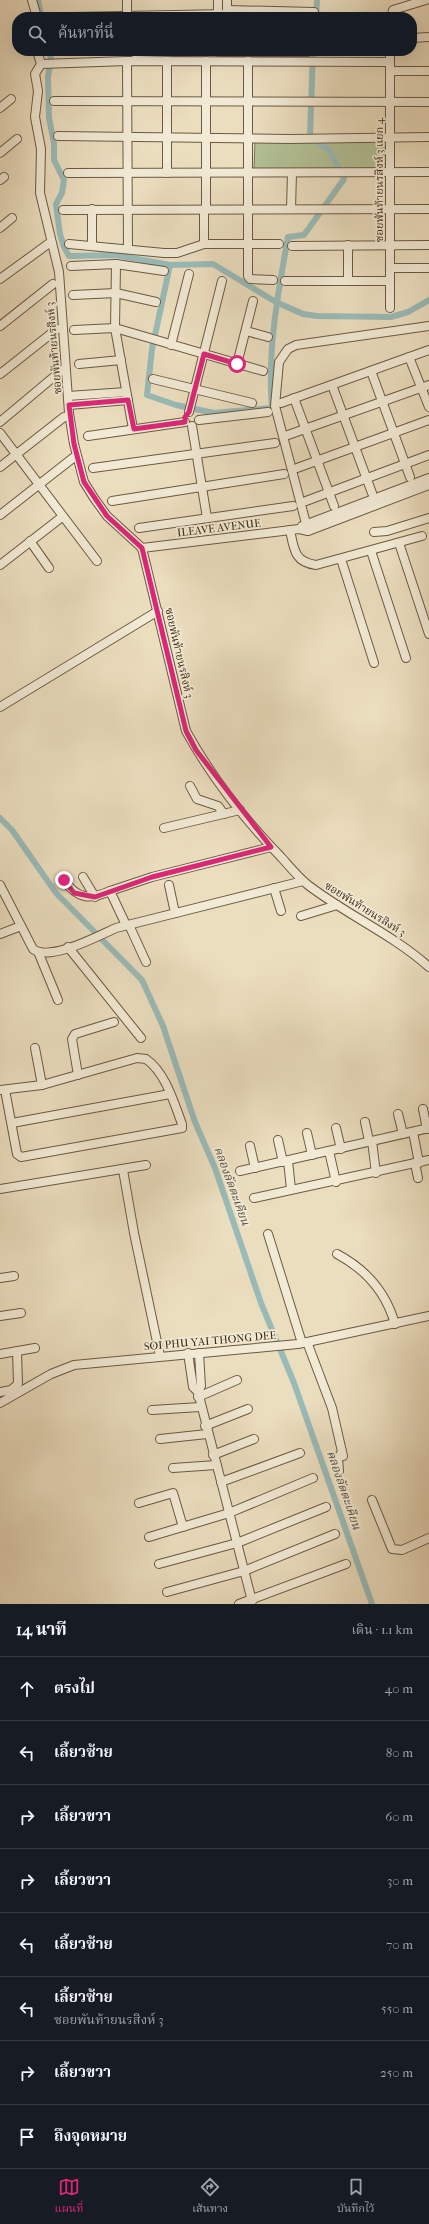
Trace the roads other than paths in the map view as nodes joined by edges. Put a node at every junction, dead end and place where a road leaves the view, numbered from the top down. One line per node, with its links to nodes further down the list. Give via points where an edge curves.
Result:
1 (32, 0): 6 (street)
2 (128, 0): 7 (street)
3 (218, 0): 8 (street)
4 (227, 0): 9 (street)
5 (426, 0): 10 (street)
6 (36, 12)
7 (127, 12)
8 (218, 12)
9 (227, 12)
10 (392, 12)
11 (417, 38): 12 (street)
12 (429, 38)
13 (41, 56): 22 (street, ซอยพันท้ายนรสิงห์ 3)
14 (224, 56): 19 (street)
15 (236, 56): 20 (street)
16 (390, 56): 21 (street, ซอยพันท้ายนรสิงห์ 3 แยก 4)
17 (127, 61): 18 (street); 22 (street); 27 (street)
18 (167, 61): 19 (street); 28 (street)
19 (206, 61): 29 (street)
20 (248, 61): 21 (street); 30 (street)
21 (390, 62): 23 (street, ซอยพันท้ายนรสิงห์ 3 แยก 4)
22 (45, 63): 113 (street, ซอยพันท้ายนรสิงห์ 3, via 35,74 38,91 35,117 40,141 40,187 43,209 58,272)
23 (390, 71): 24 (street); 31 (street, ซอยพันท้ายนรสิงห์ 3 แยก 4)
24 (429, 71)
25 (11, 99): 33 (street)
26 (54, 101): 27 (street)
27 (127, 101): 28 (street); 35 (street)
28 (167, 101): 29 (street); 36 (street)
29 (206, 102): 30 (street); 37 (street)
30 (248, 102): 31 (street); 38 (street)
31 (390, 102): 32 (street); 39 (street, ซอยพันท้ายนรสิงห์ 3 แยก 4)
32 (429, 102)
33 (0, 108)
34 (58, 136): 35 (street)
35 (128, 137): 36 (street); 48 (street)
36 (167, 137): 37 (street); 49 (street)
37 (206, 137): 38 (street); 50 (street)
38 (248, 137): 39 (street); 43 (street)
39 (390, 137): 40 (street); 45 (street, ซอยพันท้ายนรสิงห์ 3 แยก 4)
40 (429, 137)
41 (17, 139): 42 (street)
42 (0, 153)
43 (248, 172): 44 (street); 50 (street); 53 (street)
44 (292, 172): 45 (street); 54 (street)
45 (390, 172): 46 (street); 55 (street, ซอยพันท้ายนรสิงห์ 3 แยก 4)
46 (429, 172)
47 (68, 173): 48 (street)
48 (129, 173): 49 (street); 52 (street)
49 (167, 173): 50 (street)
50 (206, 173): 58 (street)
51 (92, 209): 52 (street); 57 (street); 68 (street)
52 (129, 209): 58 (street); 71 (street)
53 (248, 209): 54 (street); 58 (street); 64 (street)
54 (291, 209): 55 (street)
55 (390, 209): 56 (street); 66 (street, ซอยพันท้ายนรสิงห์ 3 แยก 4)
56 (429, 209)
57 (63, 210)
58 (205, 210): 63 (street)
59 (12, 218): 60 (street)
60 (0, 228)
61 (48, 244): 78 (street)
62 (69, 244): 68 (street)
63 (204, 244): 64 (street); 71 (street, via 177,253)
64 (248, 244): 65 (street); 79 (street, via 250,279)
65 (279, 244)
66 (390, 245): 67 (street); 70 (street); 74 (street, ซอยพันท้ายนรสิงห์ 3 แยก 4)
67 (429, 245)
68 (92, 246): 71 (street)
69 (292, 246): 70 (street)
70 (348, 246): 82 (street)
71 (128, 249)
72 (116, 264): 73 (street); 76 (street); 85 (street)
73 (71, 266)
74 (390, 268): 75 (street); 83 (street, ซอยพันท้ายนรสิงห์ 3 แยก 4)
75 (429, 268)
76 (164, 271)
77 (189, 274): 97 (street)
78 (0, 279)
79 (273, 280)
80 (285, 280): 82 (street)
81 (222, 281): 99 (street)
82 (348, 281): 83 (street)
83 (390, 281): 89 (street, ซอยพันท้ายนรสิงห์ 3 แยก 4)
84 (53, 284): 90 (street)
85 (116, 293): 86 (street); 88 (street); 92 (street)
86 (73, 295)
87 (254, 301): 95 (street)
88 (156, 302)
89 (390, 308)
90 (0, 326)
91 (429, 326): 163 (street, via 296,345 288,349 278,362 275,406)
92 (115, 328): 94 (street); 97 (street); 101 (street)
93 (57, 329): 107 (street)
94 (74, 330)
95 (246, 331): 96 (street); 103 (street)
96 (268, 337)
97 (171, 344): 99 (street)
98 (429, 350): 100 (street)
99 (204, 354): 103 (street); 111 (street)
100 (409, 357): 106 (street); 110 (street)
101 (121, 360): 102 (street); 112 (street)
102 (79, 364)
103 (237, 364): 105 (street)
104 (62, 370): 127 (street)
105 (263, 371)
106 (371, 371): 109 (street); 118 (street)
107 (0, 374)
108 (153, 379): 111 (street)
109 (332, 385): 114 (street); 123 (street)
110 (425, 387): 118 (street); 120 (street)
111 (195, 389): 116 (street); 121 (street)
112 (126, 392): 113 (street); 115 (street)
113 (68, 396): 119 (street, ซอยพันท้ายนรสิงห์ 3)
114 (294, 398): 117 (street); 130 (street)
115 (128, 400): 119 (street); 129 (street)
116 (252, 403)
117 (281, 403)
118 (382, 403): 123 (street); 132 (street)
119 (69, 405): 170 (street, ซอยพันท้ายนรสิงห์ 3, via 74,444 84,482 107,516)
120 (429, 407)
121 (189, 412): 125 (street, via 196,413); 128 (street, via 185,417)
122 (268, 412): 125 (street)
123 (343, 416): 130 (street); 136 (street)
124 (64, 417): 137 (street)
125 (199, 420): 128 (street)
126 (429, 420): 132 (street)
127 (0, 422)
128 (189, 424): 129 (street); 138 (street)
129 (134, 429): 134 (street)
130 (304, 429): 133 (street); 141 (street)
131 (0, 433): 137 (street)
132 (393, 433): 136 (street); 142 (street)
133 (288, 435)
134 (88, 436)
135 (275, 443): 138 (street)
136 (355, 448): 141 (street); 149 (street)
137 (17, 454): 143 (street); 151 (street)
138 (197, 454): 144 (street); 152 (street)
139 (429, 455): 142 (street)
140 (73, 458): 151 (street)
141 (316, 461): 145 (street); 153 (street)
142 (405, 464): 147 (street); 149 (street)
143 (0, 467)
144 (93, 468)
145 (297, 468)
146 (284, 474): 152 (street)
147 (410, 477)
148 (429, 478): 163 (street, ILEAVE AVENUE)
149 (367, 479): 153 (street); 154 (street)
150 (429, 485): 163 (street, ILEAVE AVENUE)
151 (38, 486): 159 (street); 160 (street)
152 (202, 487): 156 (street); 161 (street)
153 (329, 492): 155 (street); 158 (street)
154 (372, 493)
155 (306, 500)
156 (112, 501)
157 (293, 506): 161 (street)
158 (334, 506)
159 (0, 515)
160 (62, 517): 168 (street); 173 (street)
161 (207, 518): 164 (street)
162 (429, 518): 166 (street, via 387,531)
163 (307, 527): 165 (street, ILEAVE AVENUE)
164 (139, 528)
165 (294, 530): 170 (street, ILEAVE AVENUE); 172 (street, via 296,556 307,564 316,565)
166 (374, 532)
167 (422, 536): 169 (street)
168 (30, 541): 174 (street); 175 (street)
169 (399, 543): 171 (street); 177 (street)
170 (142, 548): 176 (street, ซอยพันท้ายนรสิงห์ 3)
171 (371, 551): 172 (street); 178 (street)
172 (341, 559): 179 (street)
173 (97, 561)
174 (0, 565)
175 (49, 568)
176 (158, 610): 180 (street); 182 (street, ซอยพันท้ายนรสิงห์ 3, via 186,731 196,750)
177 (429, 634)
178 (406, 658)
179 (374, 663)
180 (0, 707)
181 (190, 786): 183 (street, via 197,799 218,806)
182 (240, 810): 183 (street); 185 (street, ซอยพันท้ายนรสิงห์ 3)
183 (224, 814): 184 (street)
184 (164, 828)
185 (271, 847): 188 (street, ซอยพันท้ายนรสิงห์ 3); 192 (street, via 152,877)
186 (83, 877): 193 (street)
187 (64, 880): 193 (street, via 74,893)
188 (303, 881): 191 (street); 194 (street, ซอยพันท้ายนรสิงห์ 3)
189 (0, 885): 199 (street)
190 (169, 885): 196 (street)
191 (274, 888): 195 (street); 196 (street)
192 (110, 891): 193 (street); 198 (street)
193 (95, 897)
194 (337, 905): 197 (street); 204 (street, ซอยพันท้ายนรสิงห์ 3, via 412,952)
195 (281, 911)
196 (175, 913): 198 (street)
197 (301, 916)
198 (127, 925): 201 (street, via 110,930 93,940); 203 (street)
199 (21, 926): 200 (street); 202 (street, via 33,949)
200 (0, 934)
201 (68, 947): 202 (street); 207 (street)
202 (39, 954): 205 (street)
203 (146, 962)
204 (429, 967)
205 (58, 1000)
206 (114, 1022): 209 (street, via 75,1034 72,1039)
207 (141, 1038)
208 (35, 1048): 210 (street)
209 (78, 1075): 210 (street); 212 (street, via 137,1058 146,1058 161,1075)
210 (42, 1084): 211 (street)
211 (2, 1090): 216 (street)
212 (170, 1094): 216 (street); 216 (street, via 182,1124 180,1129 21,1157 17,1154)
213 (423, 1109): 218 (street)
214 (398, 1114): 221 (street)
215 (365, 1122): 223 (street)
216 (12, 1123)
217 (336, 1128): 225 (street)
218 (428, 1128): 219 (street)
219 (413, 1132): 221 (street); 230 (street)
220 (307, 1133): 227 (street)
221 (403, 1134): 223 (street)
222 (278, 1140): 229 (street)
223 (370, 1141): 225 (street); 235 (street)
224 (250, 1146): 232 (street)
225 (341, 1149): 226 (street)
226 (329, 1151): 227 (street); 237 (street)
227 (312, 1156): 229 (street)
228 (429, 1160): 230 (street)
229 (285, 1161): 232 (street); 239 (street)
230 (417, 1163): 235 (street); 236 (street)
231 (146, 1165): 233 (street)
232 (255, 1168): 234 (street)
233 (123, 1170): 238 (street); 255 (street)
234 (240, 1171)
235 (376, 1173): 237 (street)
236 (418, 1178)
237 (336, 1182): 239 (street)
238 (0, 1189)
239 (291, 1189): 240 (street)
240 (254, 1198)
241 (268, 1234): 249 (street)
242 (337, 1254): 248 (street, via 372,1279 391,1308)
243 (14, 1276): 244 (street)
244 (0, 1278)
245 (21, 1313): 246 (street)
246 (0, 1316)
247 (429, 1316): 248 (street, SOI PHU YAI THONG DEE)
248 (395, 1324): 249 (street, SOI PHU YAI THONG DEE)
249 (302, 1343): 252 (street, SOI PHU YAI THONG DEE); 270 (street, via 332,1408 343,1454 338,1458)
250 (35, 1348): 251 (street)
251 (17, 1352): 253 (street); 257 (street, via 18,1384 11,1390)
252 (199, 1353): 254 (street, SOI PHU YAI THONG DEE); 258 (street, via 201,1386)
253 (0, 1354)
254 (188, 1354): 255 (street, SOI PHU YAI THONG DEE); 258 (street, via 193,1387)
255 (160, 1356): 259 (street, SOI PHU YAI THONG DEE, via 74,1365 51,1374)
256 (237, 1380): 258 (street)
257 (0, 1392)
258 (198, 1394): 260 (street)
259 (0, 1403)
260 (200, 1407): 262 (street); 263 (street)
261 (248, 1409): 263 (street)
262 (152, 1410)
263 (206, 1430): 264 (street); 267 (street)
264 (160, 1439)
265 (254, 1439): 267 (street)
266 (300, 1453): 272 (street)
267 (213, 1455): 268 (street)
268 (216, 1465): 269 (street); 272 (street)
269 (173, 1468)
270 (339, 1471)
271 (313, 1478): 276 (street)
272 (221, 1482): 276 (street)
273 (372, 1500): 280 (street, via 392,1549 402,1550)
274 (139, 1503): 277 (street, via 173,1493)
275 (326, 1507): 281 (street)
276 (229, 1513): 277 (street); 281 (street)
277 (183, 1527): 279 (street)
278 (335, 1534): 284 (street)
279 (149, 1537)
280 (429, 1538)
281 (237, 1543): 282 (street); 284 (street)
282 (159, 1564)
283 (346, 1564): 286 (street)
284 (244, 1571): 285 (street); 286 (street)
285 (167, 1592)
286 (252, 1601): 287 (street)
287 (239, 1604)

